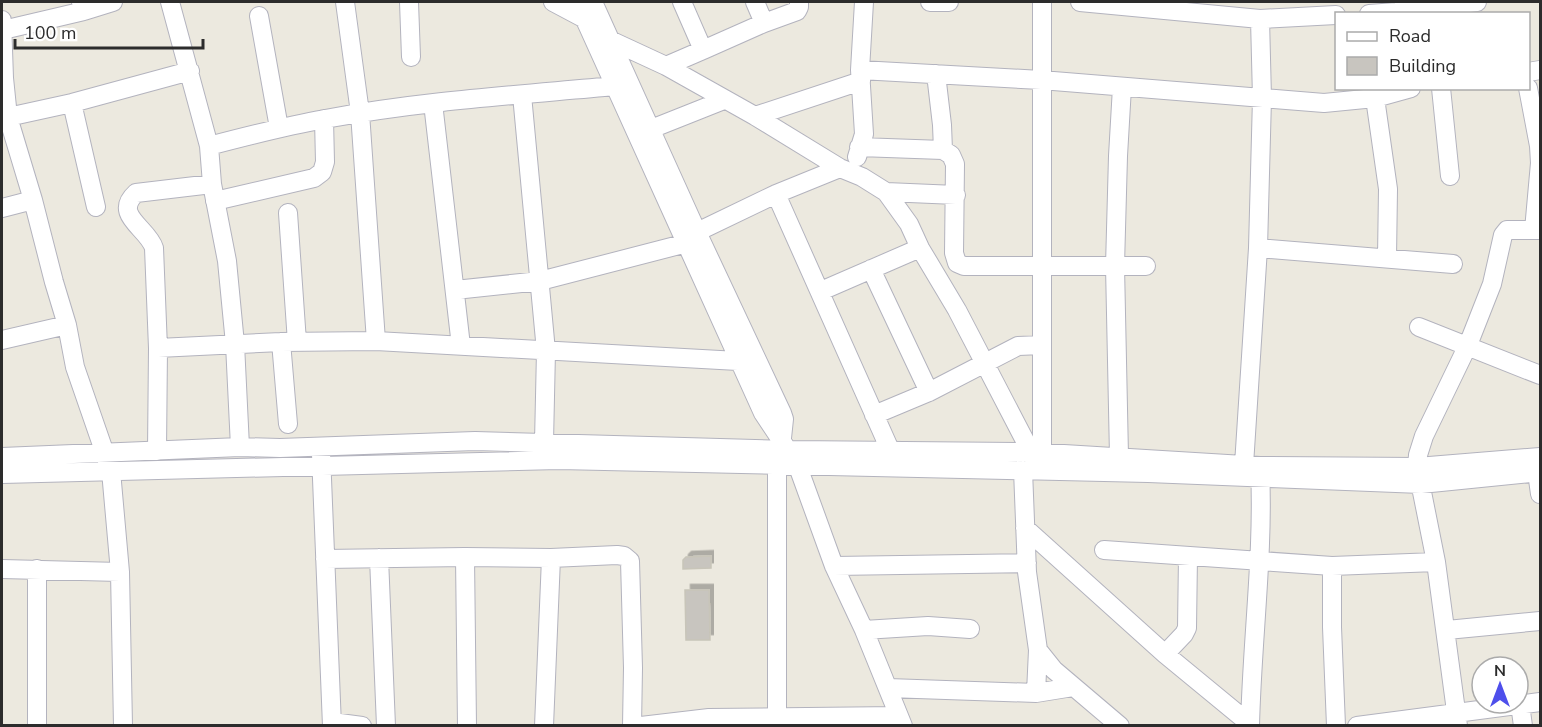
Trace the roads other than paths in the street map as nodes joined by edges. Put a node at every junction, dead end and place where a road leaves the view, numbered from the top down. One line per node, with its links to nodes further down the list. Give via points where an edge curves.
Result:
1 (113, 2): 18 (street)
2 (170, 2): 32 (street)
3 (345, 2): 48 (street)
4 (409, 2): 30 (street)
5 (553, 2): 24 (street)
6 (577, 2): 24 (street)
7 (593, 2): 28 (street)
8 (682, 2): 29 (street)
9 (755, 2): 26 (street)
10 (799, 2): 26 (street, via 797,11)
11 (864, 2): 34 (street)
12 (930, 2): 13 (street)
13 (949, 2)
14 (1042, 2): 36 (street)
15 (1080, 2): 17 (street)
16 (1477, 2): 19 (street)
17 (1125, 3): 20 (street)
18 (83, 6): 27 (street)
19 (1403, 6): 22 (street)
20 (1193, 7): 25 (street)
21 (1330, 11): 25 (street)
22 (1378, 12)
23 (259, 16): 52 (street)
24 (585, 19): 28 (street); 37 (street)
25 (1260, 19): 43 (street)
26 (764, 22): 29 (street)
27 (2, 25): 35 (street)
28 (612, 41): 31 (street); 53 (street)
29 (703, 50): 31 (street)
30 (411, 57)
31 (666, 66): 45 (street)
32 (190, 71): 46 (street); 54 (street)
33 (936, 74): 34 (street); 36 (street); 56 (street)
34 (861, 76): 49 (street); 55 (street, via 864,135)
35 (3, 78): 50 (street)
36 (1041, 80): 38 (street); 74 (street)
37 (615, 86): 42 (street); 69 (street)
38 (1122, 87): 43 (street); 75 (street)
39 (1403, 90): 44 (street)
40 (1441, 90): 58 (street)
41 (1528, 90): 68 (street, via 1539,146)
42 (522, 94): 47 (street); 78 (street)
43 (1262, 98): 44 (street, via 1324,104); 71 (street)
44 (1375, 98): 72 (street, via 1388,189)
45 (724, 99): 49 (street); 53 (street)
46 (72, 103): 50 (street); 65 (street)
47 (433, 103): 48 (street); 79 (street)
48 (360, 113): 51 (street); 84 (street)
49 (755, 116): 57 (street)
50 (8, 117): 64 (street)
51 (324, 119): 52 (street); 60 (street, via 325,162 322,172 314,178)
52 (279, 128): 54 (street)
53 (651, 129): 69 (street)
54 (209, 146): 60 (street)
55 (859, 147): 56 (street); 59 (street, via 857,163)
56 (943, 150): 63 (street, via 955,164)
57 (840, 168): 59 (street); 62 (street)
58 (1450, 176)
59 (862, 177): 61 (street)
60 (214, 192): 86 (street); 90 (street, via 148,190 130,199 133,223 150,237 154,248)
61 (886, 192): 63 (street); 70 (street, via 909,224)
62 (776, 194): 69 (street); 80 (street)
63 (956, 195): 74 (street, via 957,262 980,267)
64 (33, 200): 66 (street); 81 (street)
65 (96, 207)
66 (2, 208)
67 (288, 213): 85 (street)
68 (1538, 230): 88 (street, via 1507,230 1503,236 1492,284)
69 (692, 237): 78 (street); 92 (street); 102 (street, via 782,412)
70 (920, 248): 77 (street); 93 (street)
71 (1258, 248): 72 (street); 112 (street)
72 (1387, 258): 73 (street)
73 (1453, 264)
74 (1043, 266): 75 (street); 87 (street)
75 (1115, 266): 76 (street); 105 (street)
76 (1146, 266)
77 (871, 269): 80 (street); 95 (street)
78 (540, 281): 79 (street); 91 (street)
79 (455, 290): 89 (street)
80 (821, 291): 96 (street)
81 (67, 325): 83 (street); 104 (street, via 75,367)
82 (1419, 327): 88 (street)
83 (2, 340)
84 (376, 341): 85 (street); 89 (street)
85 (289, 342): 86 (street); 97 (street)
86 (236, 344): 90 (street); 100 (street)
87 (1042, 345): 93 (street, via 1018,346); 108 (street)
88 (1468, 345): 94 (street); 115 (street, via 1424,436)
89 (461, 346): 91 (street)
90 (158, 348): 101 (street)
91 (546, 351): 92 (street); 98 (street)
92 (738, 361): 102 (street, via 763,413)
93 (986, 364): 95 (street); 108 (street)
94 (1540, 375)
95 (929, 392): 96 (street)
96 (874, 416): 103 (street)
97 (288, 424)
98 (544, 442): 99 (street); 102 (street); 107 (street)
99 (322, 446): 100 (street); 110 (street)
100 (240, 447): 101 (street)
101 (157, 451): 104 (street)
102 (790, 451): 103 (street); 108 (street); 109 (street); 127 (street)
103 (891, 452): 108 (street)
104 (106, 453): 106 (street); 113 (street)
105 (1119, 456): 108 (street); 112 (street)
106 (2, 457)
107 (540, 460): 109 (street); 110 (street)
108 (1034, 461): 112 (street); 117 (street)
109 (777, 464): 143 (street)
110 (321, 466): 113 (street); 123 (street)
111 (1539, 467): 115 (street); 116 (street)
112 (1255, 469): 115 (street); 124 (street)
113 (111, 471): 114 (street); 131 (street)
114 (2, 474)
115 (1419, 475): 125 (street)
116 (1540, 494)
117 (1026, 528): 126 (street); 137 (street)
118 (1104, 550): 119 (street)
119 (1188, 556): 124 (street); 137 (street, via 1187,628)
120 (465, 557): 121 (street); 122 (street); 152 (street)
121 (379, 558): 123 (street); 151 (street)
122 (551, 558): 153 (street); 154 (street, via 617,555 630,561)
123 (325, 559): 146 (street)
124 (1261, 560): 128 (street); 147 (street)
125 (1436, 562): 128 (street); 135 (street)
126 (1027, 563): 127 (street); 136 (street)
127 (834, 566): 134 (street)
128 (1332, 566): 157 (street)
129 (2, 569): 130 (street)
130 (37, 569): 131 (street); 148 (street)
131 (120, 572): 149 (street)
132 (1540, 621): 135 (street)
133 (969, 629): 134 (street, via 928,626)
134 (864, 630): 139 (street)
135 (1447, 630): 142 (street)
136 (1038, 651): 138 (street); 140 (street)
137 (1165, 654): 147 (street)
138 (1073, 687): 140 (street); 156 (street)
139 (888, 688): 140 (street); 144 (street)
140 (1036, 693)
141 (1474, 715): 142 (street)
142 (1457, 719): 158 (street)
143 (777, 721): 144 (street); 145 (street)
144 (900, 721)
145 (709, 722): 155 (street)
146 (332, 724): 150 (street)
147 (1250, 725)
148 (37, 726)
149 (123, 726)
150 (362, 726)
151 (386, 726)
152 (467, 726)
153 (544, 726)
154 (632, 726)
155 (641, 726)
156 (1120, 726)
157 (1336, 726)
158 (1357, 726)

